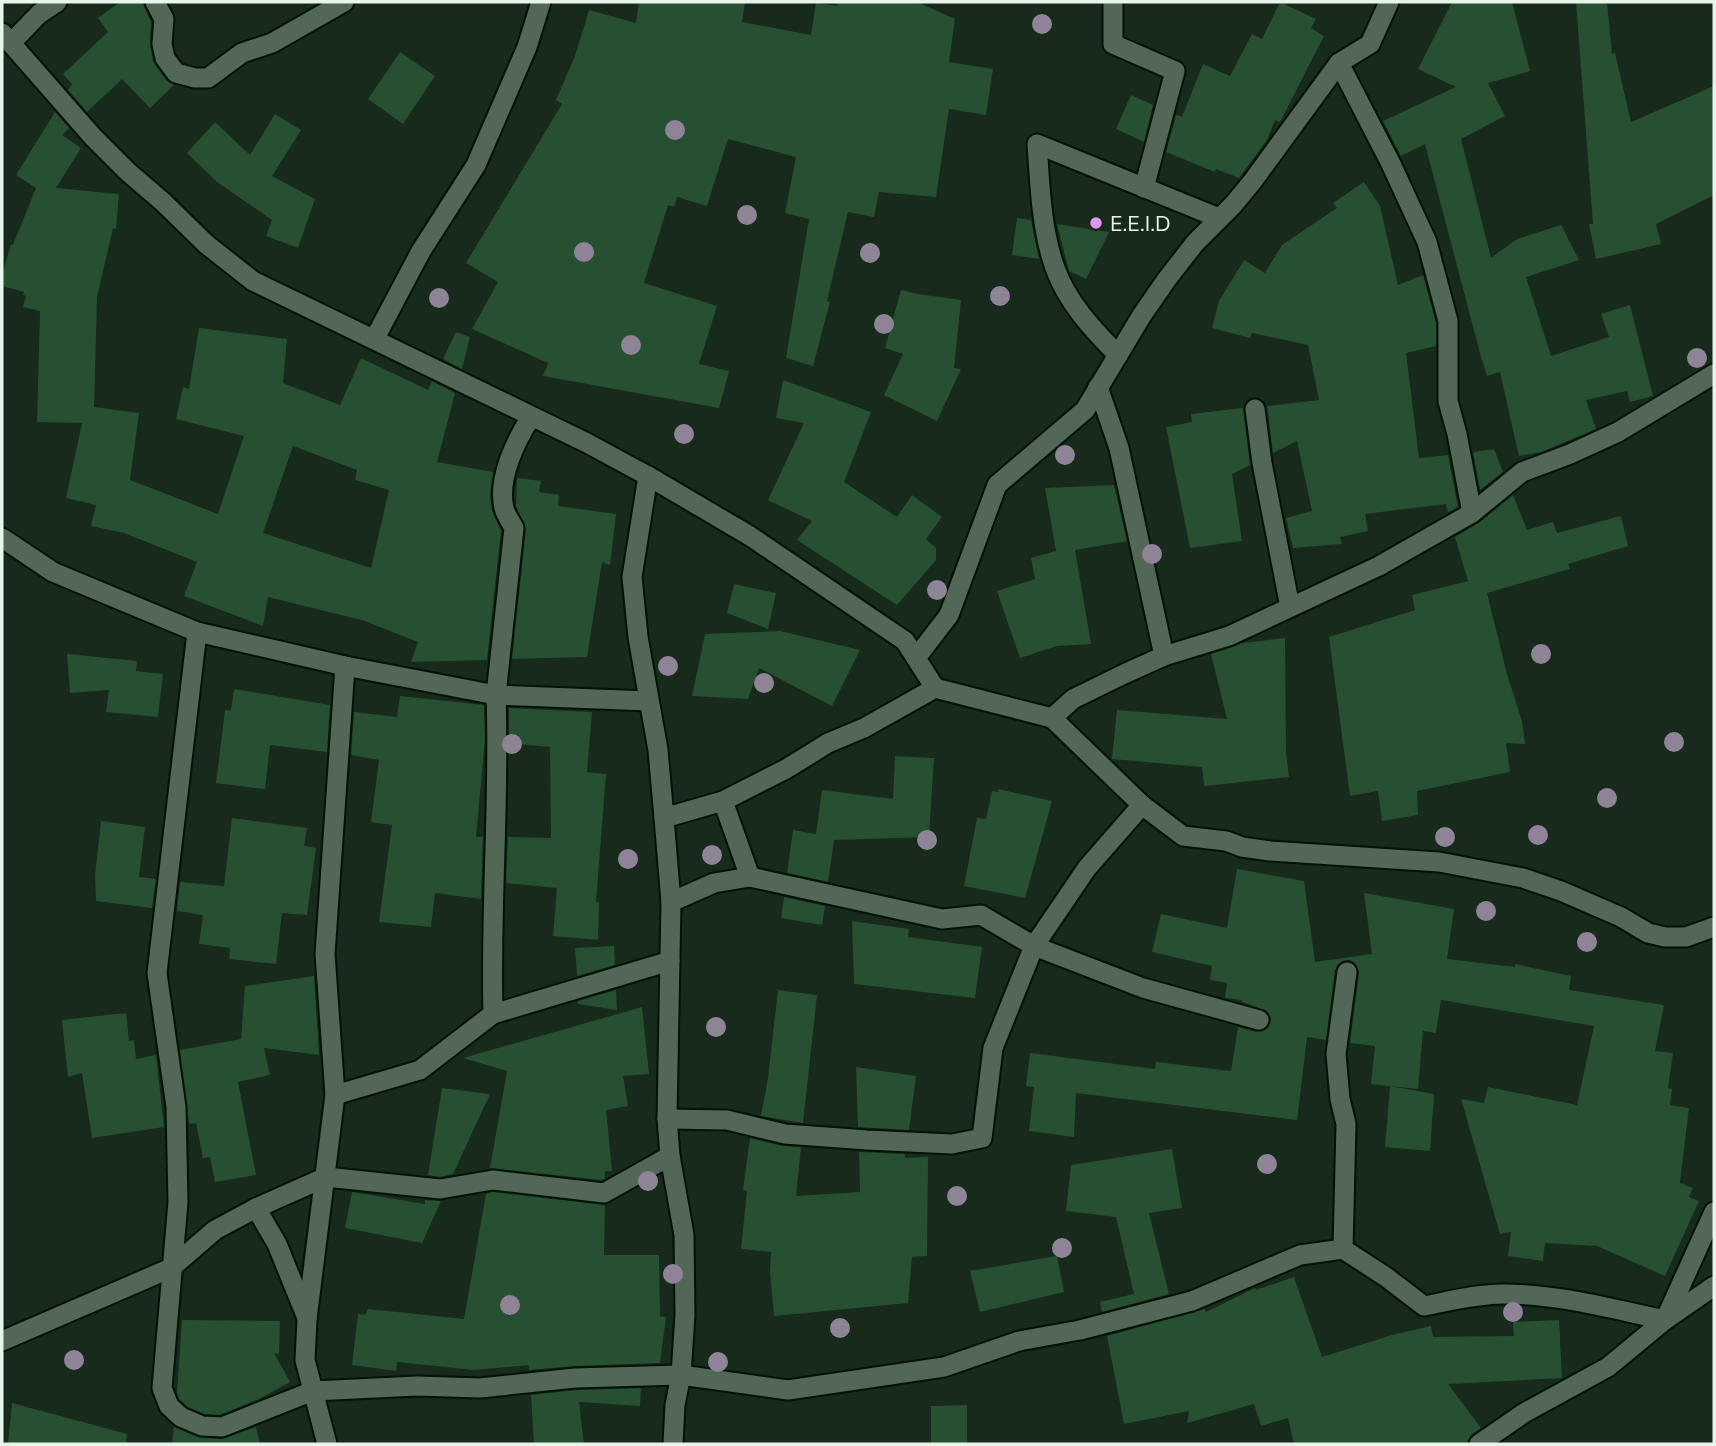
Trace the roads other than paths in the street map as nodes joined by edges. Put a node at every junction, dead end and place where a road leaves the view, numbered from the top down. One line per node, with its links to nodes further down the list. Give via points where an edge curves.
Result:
1 (57, 2): 7 (street)
2 (155, 2): 3 (street, via 164,19 164,58 176,73 195,78 208,78 242,53 272,43)
3 (344, 2)
4 (541, 2): 11 (street, via 527,47 475,165 421,251)
5 (1113, 2): 9 (street, via 1112,44 1175,71)
6 (1390, 2): 8 (street, via 1370,44)
7 (7, 38): 11 (street, via 93,137 206,244 253,281)
8 (1339, 63): 10 (street, via 1252,182); 18 (street, via 1427,242 1448,321 1448,401)
9 (1144, 188): 10 (street); 12 (street, via 1037,144 1040,197 1055,268 1091,327)
10 (1219, 218): 12 (street, via 1167,279)
11 (375, 338): 16 (street)
12 (1118, 355): 14 (street)
13 (1714, 374): 18 (street, via 1618,432 1522,472)
14 (1098, 387): 22 (street, via 1119,448); 23 (street, via 1085,410 997,485 949,615)
15 (1255, 409): 20 (street)
16 (531, 417): 17 (street); 26 (street, via 510,454 503,492 504,509 514,528)
17 (648, 476): 23 (street, via 813,578 905,641); 27 (street, via 632,577)
18 (1472, 513): 20 (street, via 1379,566)
19 (2, 538): 21 (street, via 53,572)
20 (1290, 607): 22 (street, via 1229,636)
21 (197, 632): 24 (street); 47 (street, via 157,973 176,1107 178,1202)
22 (1164, 656): 28 (street, via 1073,699)
23 (916, 658): 25 (street)
24 (345, 666): 26 (street); 40 (street, via 325,954)
25 (935, 688): 28 (street); 29 (street)
26 (496, 695): 27 (street); 38 (street)
27 (648, 701): 31 (street)
28 (1052, 718): 30 (street)
29 (723, 801): 31 (street); 32 (street)
30 (1142, 805): 34 (street, via 1183,836 1270,851 1439,862 1523,878 1665,937 1686,937); 35 (street, via 1087,867)
31 (664, 818): 33 (street)
32 (750, 877): 33 (street, via 714,883); 35 (street, via 942,919 981,915)
33 (671, 902): 36 (street)
34 (1714, 927)
35 (1034, 946): 39 (street, via 1143,988); 41 (street, via 993,1048 982,1138 952,1144 867,1140 785,1134 727,1120)
36 (670, 961): 38 (street); 41 (street)
37 (1348, 972): 46 (street, via 1336,1054 1346,1124)
38 (493, 1014): 40 (street, via 420,1070)
39 (1259, 1020)
40 (335, 1094): 43 (street)
41 (667, 1119): 42 (street)
42 (670, 1156): 43 (street, via 604,1193 493,1181 440,1189); 52 (street, via 684,1235)
43 (326, 1177): 44 (street); 49 (street)
44 (256, 1208): 47 (street, via 215,1230); 49 (street, via 277,1244)
45 (1714, 1212): 50 (street)
46 (1343, 1249): 50 (street, via 1424,1306 1476,1296 1528,1296 1568,1299); 52 (street, via 1300,1255 1192,1301 1019,1341 944,1367 788,1390)
47 (171, 1268): 51 (street); 53 (street, via 162,1388 175,1412 202,1426 222,1427)
48 (1714, 1286): 50 (street)
49 (307, 1319): 53 (street, via 305,1360)
50 (1665, 1320): 56 (street, via 1608,1367 1524,1413)
51 (2, 1342)
52 (681, 1375): 53 (street, via 575,1378 480,1388); 55 (street)
53 (313, 1391): 54 (street)
54 (327, 1444)
55 (673, 1444)
56 (1479, 1444)

